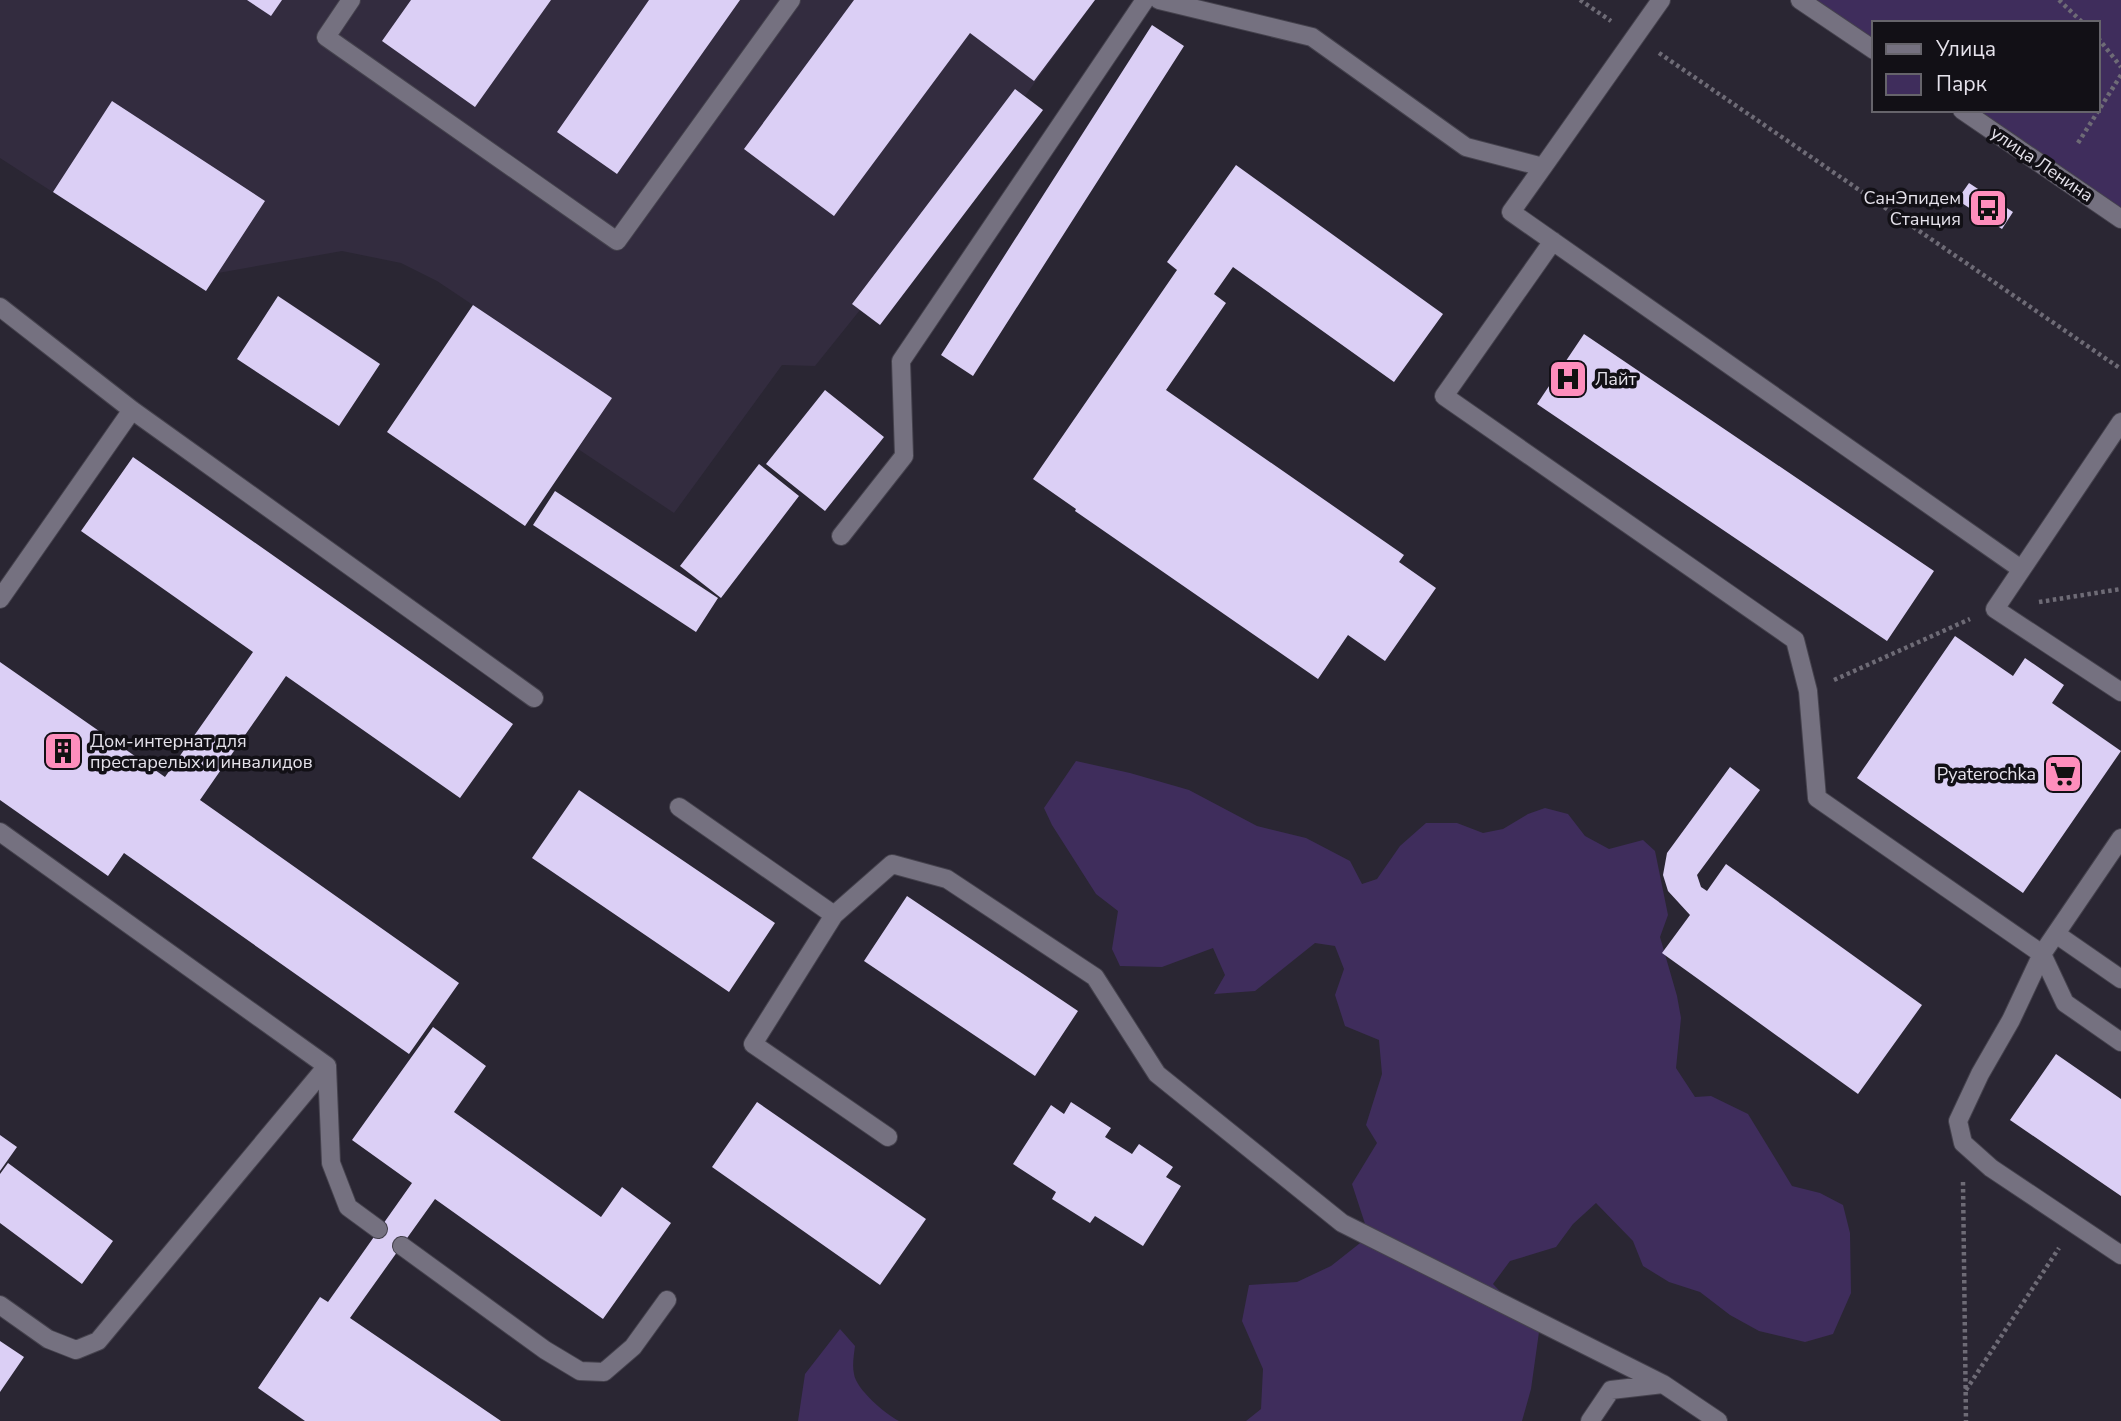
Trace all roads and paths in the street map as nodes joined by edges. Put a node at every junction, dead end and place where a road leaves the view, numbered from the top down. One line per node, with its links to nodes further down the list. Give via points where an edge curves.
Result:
1 (351, 0): 2 (main road, via 326,37 617,241)
2 (791, 0)
3 (1145, 0): 26 (main road, via 901,361 904,456)
4 (1159, 0): 19 (main road, via 1312,37 1466,147)
5 (1580, 0): 10 (path)
6 (1661, 0): 10 (main road)
7 (1800, 0): 12 (main road)
8 (2059, 0): 9 (path)
9 (2081, 21)
10 (1634, 36): 19 (main road); 23 (path)
11 (2100, 41): 13 (path)
12 (1872, 49)
13 (2121, 67)
14 (2121, 75): 15 (path)
15 (2100, 109)
16 (1965, 112): 20 (main road, улица Ленина)
17 (2098, 112): 18 (path)
18 (2078, 144)
19 (1543, 167): 21 (main road, via 1511,212)
20 (2121, 219)
21 (1553, 241): 27 (main road); 31 (main road, via 1444,396 1795,640)
22 (0, 307): 24 (main road)
23 (2121, 369)
24 (132, 410): 29 (main road); 33 (main road)
25 (2121, 422): 27 (main road)
26 (841, 536)
27 (2021, 569): 30 (main road)
28 (2121, 589): 30 (path)
29 (0, 599)
30 (1994, 609): 31 (path); 32 (main road)
31 (1808, 691): 39 (main road, via 1817,798)
32 (2121, 692)
33 (534, 698)
34 (680, 807): 37 (main road)
35 (0, 832): 42 (main road)
36 (2121, 838): 38 (main road)
37 (834, 915): 43 (main road, via 753,1044); 51 (main road, via 892,863 947,879 1095,977 1157,1074 1342,1223)
38 (2056, 934): 39 (main road); 40 (main road)
39 (2042, 954): 41 (main road, via 2064,1003); 44 (main road, via 1958,1121)
40 (2121, 979)
41 (2121, 1042)
42 (327, 1066): 46 (main road, via 331,1163 348,1207); 50 (main road, via 98,1342 76,1350 48,1339)
43 (888, 1137)
44 (1963, 1143): 45 (main road, via 1991,1168); 52 (path)
45 (2075, 1224): 48 (main road); 52 (path)
46 (378, 1229)
47 (401, 1246): 49 (main road, via 580,1371 604,1372 633,1347)
48 (2121, 1255)
49 (667, 1300)
50 (0, 1305)
51 (1663, 1384): 53 (main road, via 1611,1390); 54 (main road)
52 (1965, 1390): 55 (path)
53 (1590, 1421)
54 (1718, 1421)
55 (1965, 1421)

